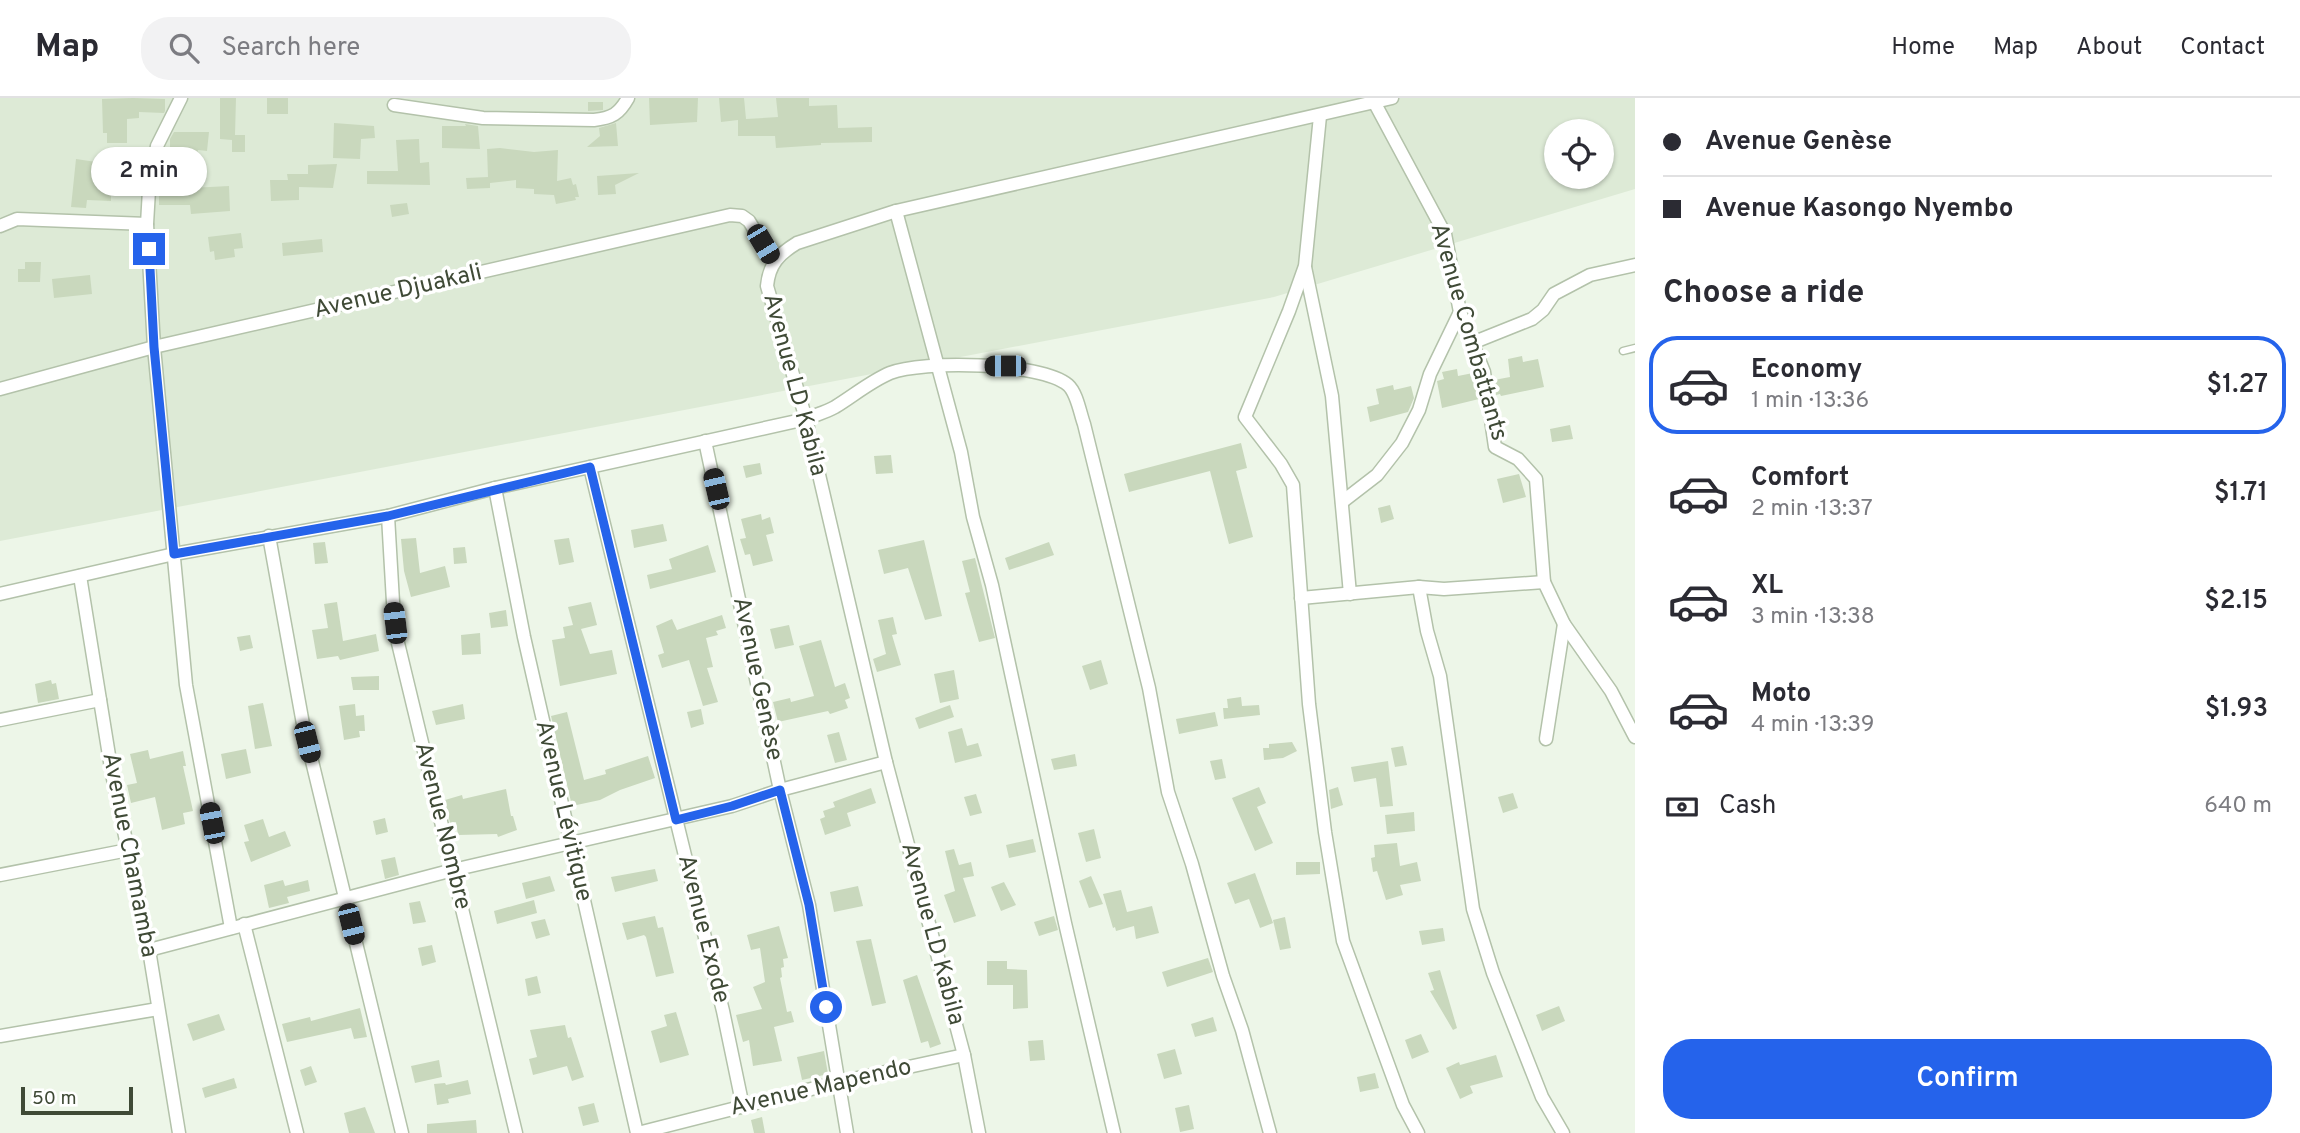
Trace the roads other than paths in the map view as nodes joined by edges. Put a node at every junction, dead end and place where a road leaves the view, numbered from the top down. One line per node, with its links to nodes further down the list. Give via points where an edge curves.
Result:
1 (181, 98): 8 (street, via 155,153)
2 (628, 98): 5 (street, via 612,118 594,120 484,118)
3 (1392, 98): 4 (street, Avenue LD Kabila)
4 (1374, 100): 6 (street, Avenue LD Kabila); 13 (street, Avenue Combattants, via 1445,234)
5 (394, 105)
6 (1320, 116): 7 (street, Avenue LD Kabila); 12 (street)
7 (896, 211): 10 (street, Avenue LD Kabila, via 797,243); 18 (street)
8 (148, 224): 9 (street, via 17,219); 15 (street)
9 (0, 226)
10 (774, 262): 15 (street, Avenue Djuakali, via 749,221 730,215); 20 (street, Avenue LD Kabila, via 767,286)
11 (1635, 265): 14 (street, via 1590,275 1554,294 1532,319)
12 (1305, 267): 24 (street, via 1332,396); 33 (street, via 1245,417 1293,485)
13 (1460, 312): 14 (street, Avenue Combattants); 24 (street, via 1402,443 1377,475)
14 (1472, 343): 29 (street, Avenue Combattants, via 1484,372 1495,447 1518,459 1536,479)
15 (154, 347): 19 (street, Avenue Djuakali); 27 (street)
16 (1635, 348): 17 (lane)
17 (1623, 351)
18 (937, 366): 20 (street, via 892,372 832,409); 62 (street, via 992,585); 63 (street, via 1005,366 1071,387 1146,675 1168,792)
19 (0, 389)
20 (806, 419): 21 (street); 39 (street, Avenue LD Kabila)
21 (705, 441): 22 (street); 40 (street, Avenue Genèse)
22 (590, 467): 23 (street); 41 (street, Avenue Exode)
23 (495, 488): 25 (street); 42 (street, Avenue Lévitique)
24 (1342, 502): 32 (street)
25 (388, 516): 26 (street); 44 (street, Avenue Nombre, via 398,643)
26 (269, 536): 27 (street); 46 (street, via 303,724)
27 (174, 554): 28 (street); 48 (street, via 186,685)
28 (80, 576): 31 (street); 35 (street, Avenue Chamamba)
29 (1544, 582): 30 (street); 34 (street)
30 (1419, 587): 32 (street); 65 (street, via 1440,676 1473,909 1542,1097)
31 (0, 594)
32 (1350, 594): 33 (street)
33 (1301, 598): 64 (street, via 1309,704 1343,941 1403,1105)
34 (1564, 624): 37 (street, via 1611,691); 38 (street)
35 (100, 700): 36 (street); 43 (street, Avenue Chamamba)
36 (0, 720)
37 (1635, 737)
38 (1546, 739)
39 (886, 762): 40 (street); 52 (street, Avenue LD Kabila)
40 (780, 790): 41 (street); 53 (street, Avenue Genèse, via 809,905)
41 (676, 820): 42 (street); 54 (street, Avenue Exode)
42 (569, 843): 44 (street); 59 (street, Avenue Lévitique)
43 (128, 850): 45 (street); 49 (street, Avenue Chamamba)
44 (453, 870): 46 (street); 58 (street, Avenue Nombre)
45 (0, 875)
46 (344, 898): 47 (street); 57 (street)
47 (244, 924): 48 (street); 56 (street)
48 (231, 928): 49 (street)
49 (149, 950): 50 (street, Avenue Chamamba)
50 (158, 1009): 51 (street); 55 (street, Avenue Chamamba)
51 (0, 1037)
52 (964, 1055): 53 (street, Avenue Mapendo); 61 (street, Avenue LD Kabila)
53 (839, 1082): 54 (street, Avenue Mapendo); 60 (street, Avenue Genèse)
54 (743, 1107): 59 (street, Avenue Mapendo)
55 (179, 1133)
56 (297, 1133)
57 (401, 1133)
58 (516, 1133)
59 (637, 1133)
60 (848, 1133)
61 (979, 1133)
62 (1114, 1133)
63 (1270, 1133)
64 (1418, 1133)
65 (1563, 1133)

